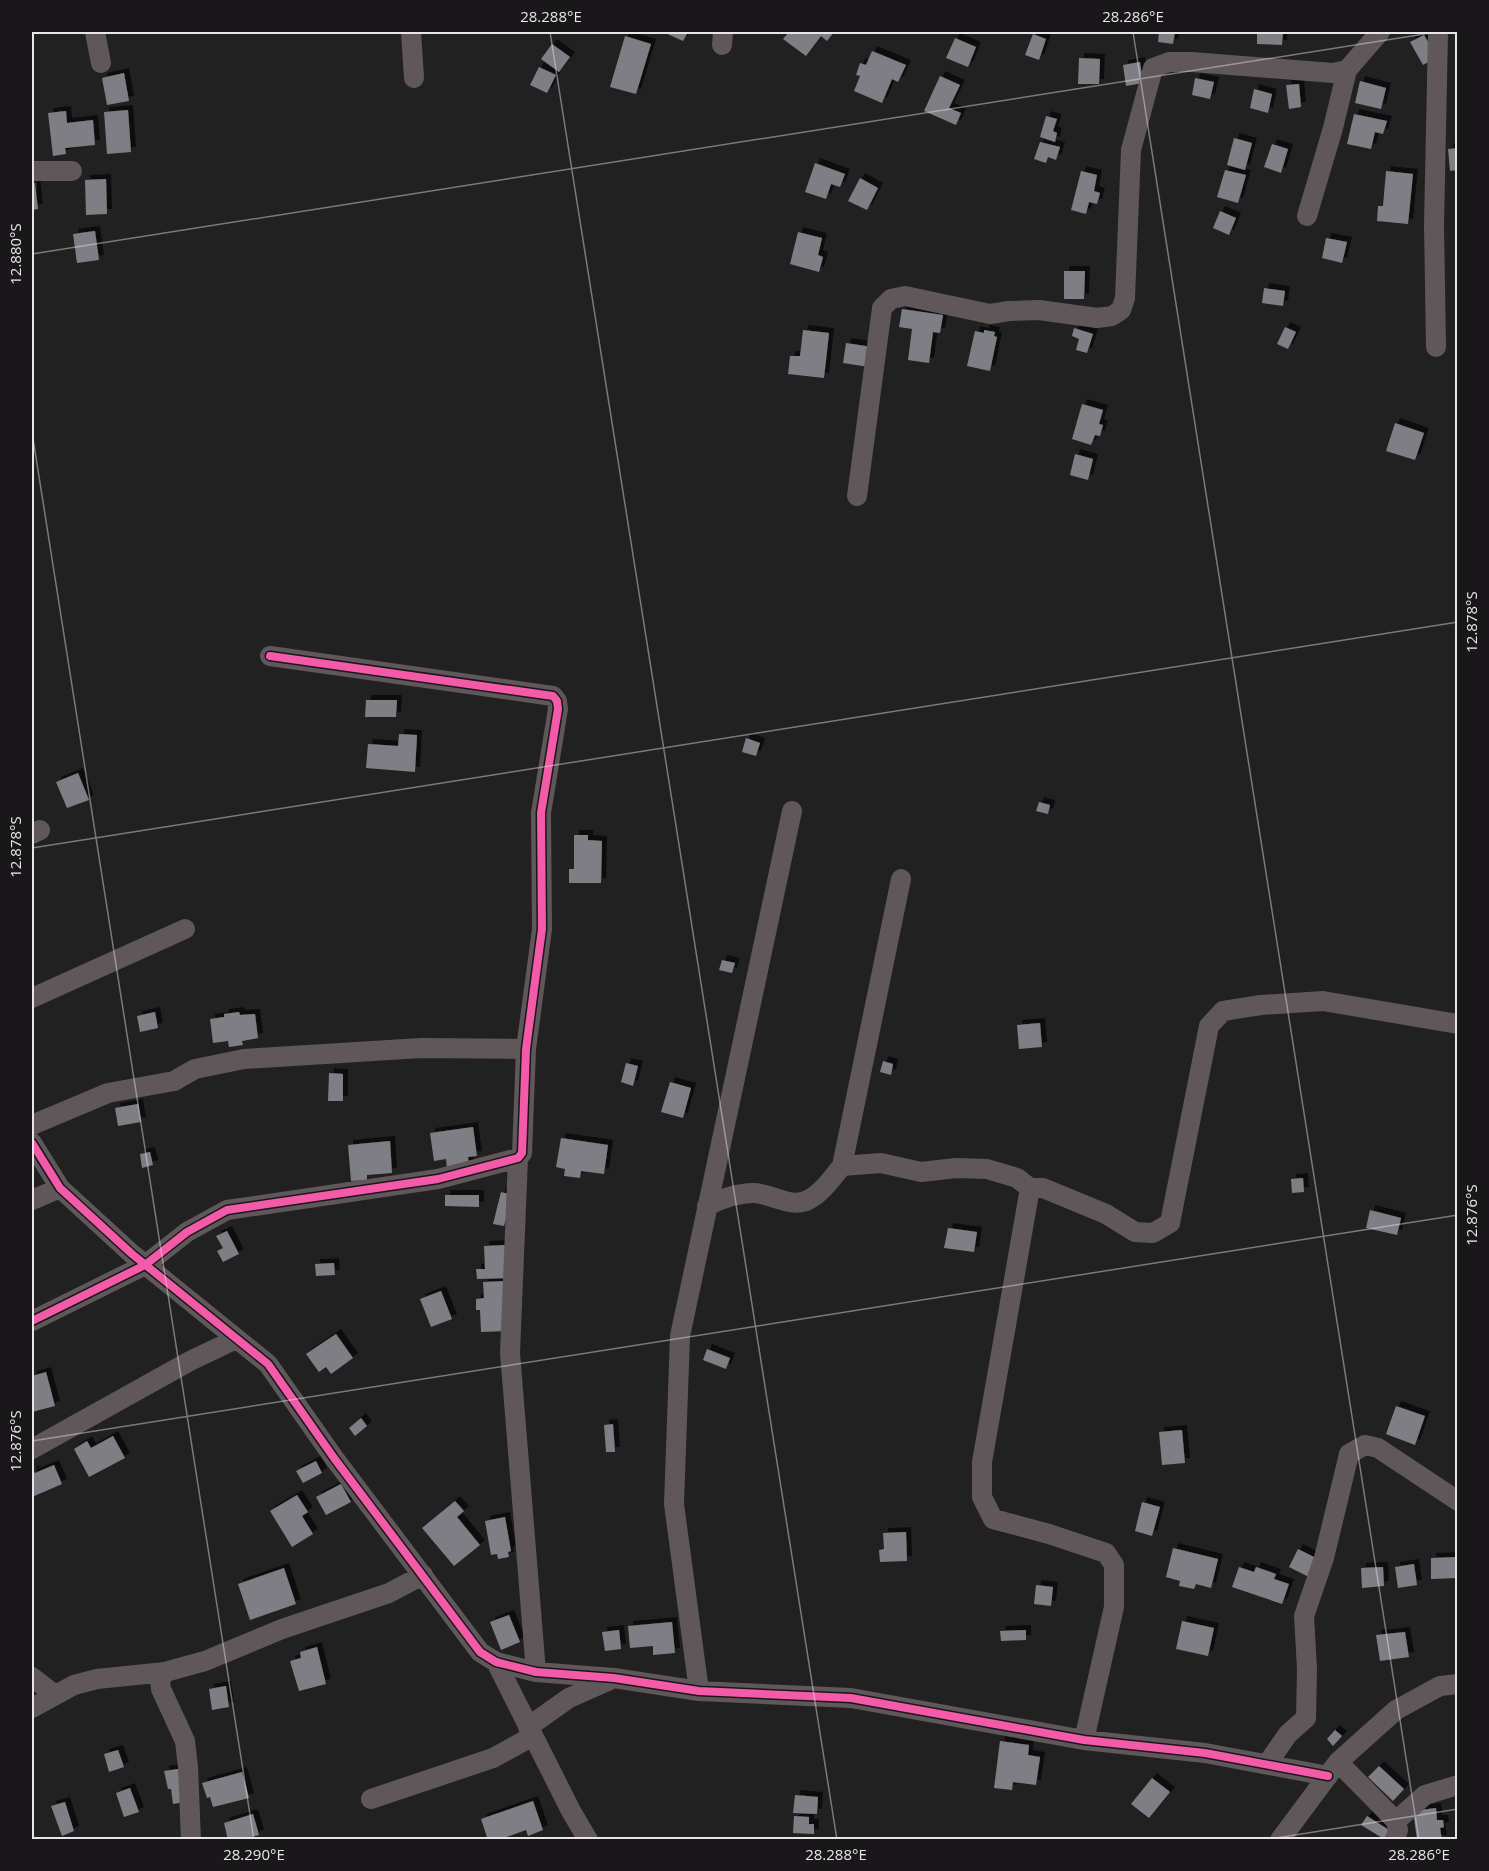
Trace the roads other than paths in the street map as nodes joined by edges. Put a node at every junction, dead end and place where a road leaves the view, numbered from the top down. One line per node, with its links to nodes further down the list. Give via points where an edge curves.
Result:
1 (95, 32): 5 (street)
2 (411, 32): 7 (street)
3 (1380, 32): 6 (street)
4 (1438, 32): 11 (street)
5 (101, 63)
6 (1347, 70): 10 (street); 12 (street, via 1333,73 1169,62 1153,68 1131,150 1125,298 1121,310 1097,318 1039,310 990,314 905,296 891,299 882,308)
7 (414, 78)
8 (32, 171): 9 (street)
9 (72, 171)
10 (1307, 216)
11 (1436, 347)
12 (856, 496)
13 (270, 656): 19 (street, via 553,696 557,701 541,813 542,929)
14 (792, 811): 27 (street)
15 (901, 879): 23 (street)
16 (185, 929): 17 (street)
17 (32, 998)
18 (1458, 1024): 25 (street, via 1323,1001 1223,1011 1209,1026 1170,1223 1153,1233 1136,1232 1106,1214 1043,1188)
19 (526, 1049): 20 (street, via 421,1048 244,1059 195,1069 174,1082 108,1093); 22 (street, via 522,1154)
20 (32, 1125)
21 (32, 1143): 24 (street)
22 (518, 1158): 28 (street, via 438,1179 227,1210 187,1232); 35 (street, via 510,1353)
23 (842, 1166): 25 (street, via 881,1163 921,1172 987,1169 1017,1178); 27 (street, via 807,1201 785,1202 754,1193 724,1198)
24 (60, 1188): 26 (street); 28 (street)
25 (1030, 1188): 44 (street, via 982,1462 982,1497 993,1519 1106,1553 1114,1565 1114,1607)
26 (32, 1200)
27 (707, 1206): 40 (street, via 680,1336 674,1504)
28 (145, 1265): 29 (street); 30 (street)
29 (32, 1321)
30 (236, 1339): 31 (street); 33 (street, via 268,1364)
31 (32, 1449)
32 (1458, 1501): 45 (street, via 1378,1449 1365,1445 1349,1454 1324,1558 1304,1616 1306,1718 1288,1734)
33 (423, 1575): 34 (street, via 480,1652); 36 (street, via 389,1593)
34 (496, 1662): 35 (street); 43 (street)
35 (536, 1671): 38 (street)
36 (165, 1672): 41 (street, via 97,1679); 50 (street, via 160,1680 161,1689 185,1741)
37 (32, 1677): 41 (street)
38 (614, 1678): 40 (street); 43 (street, via 569,1698)
39 (1458, 1684): 46 (street, via 1440,1686 1396,1710)
40 (699, 1691): 44 (street, via 851,1698)
41 (55, 1695): 42 (street)
42 (32, 1708)
43 (530, 1732): 48 (street, via 493,1758); 51 (street)
44 (1084, 1740): 45 (street)
45 (1267, 1764): 46 (street)
46 (1333, 1769): 49 (street); 52 (street)
47 (1458, 1785): 49 (street, via 1425,1795)
48 (371, 1799)
49 (1396, 1830)
50 (191, 1839)
51 (588, 1839)
52 (1280, 1839)

